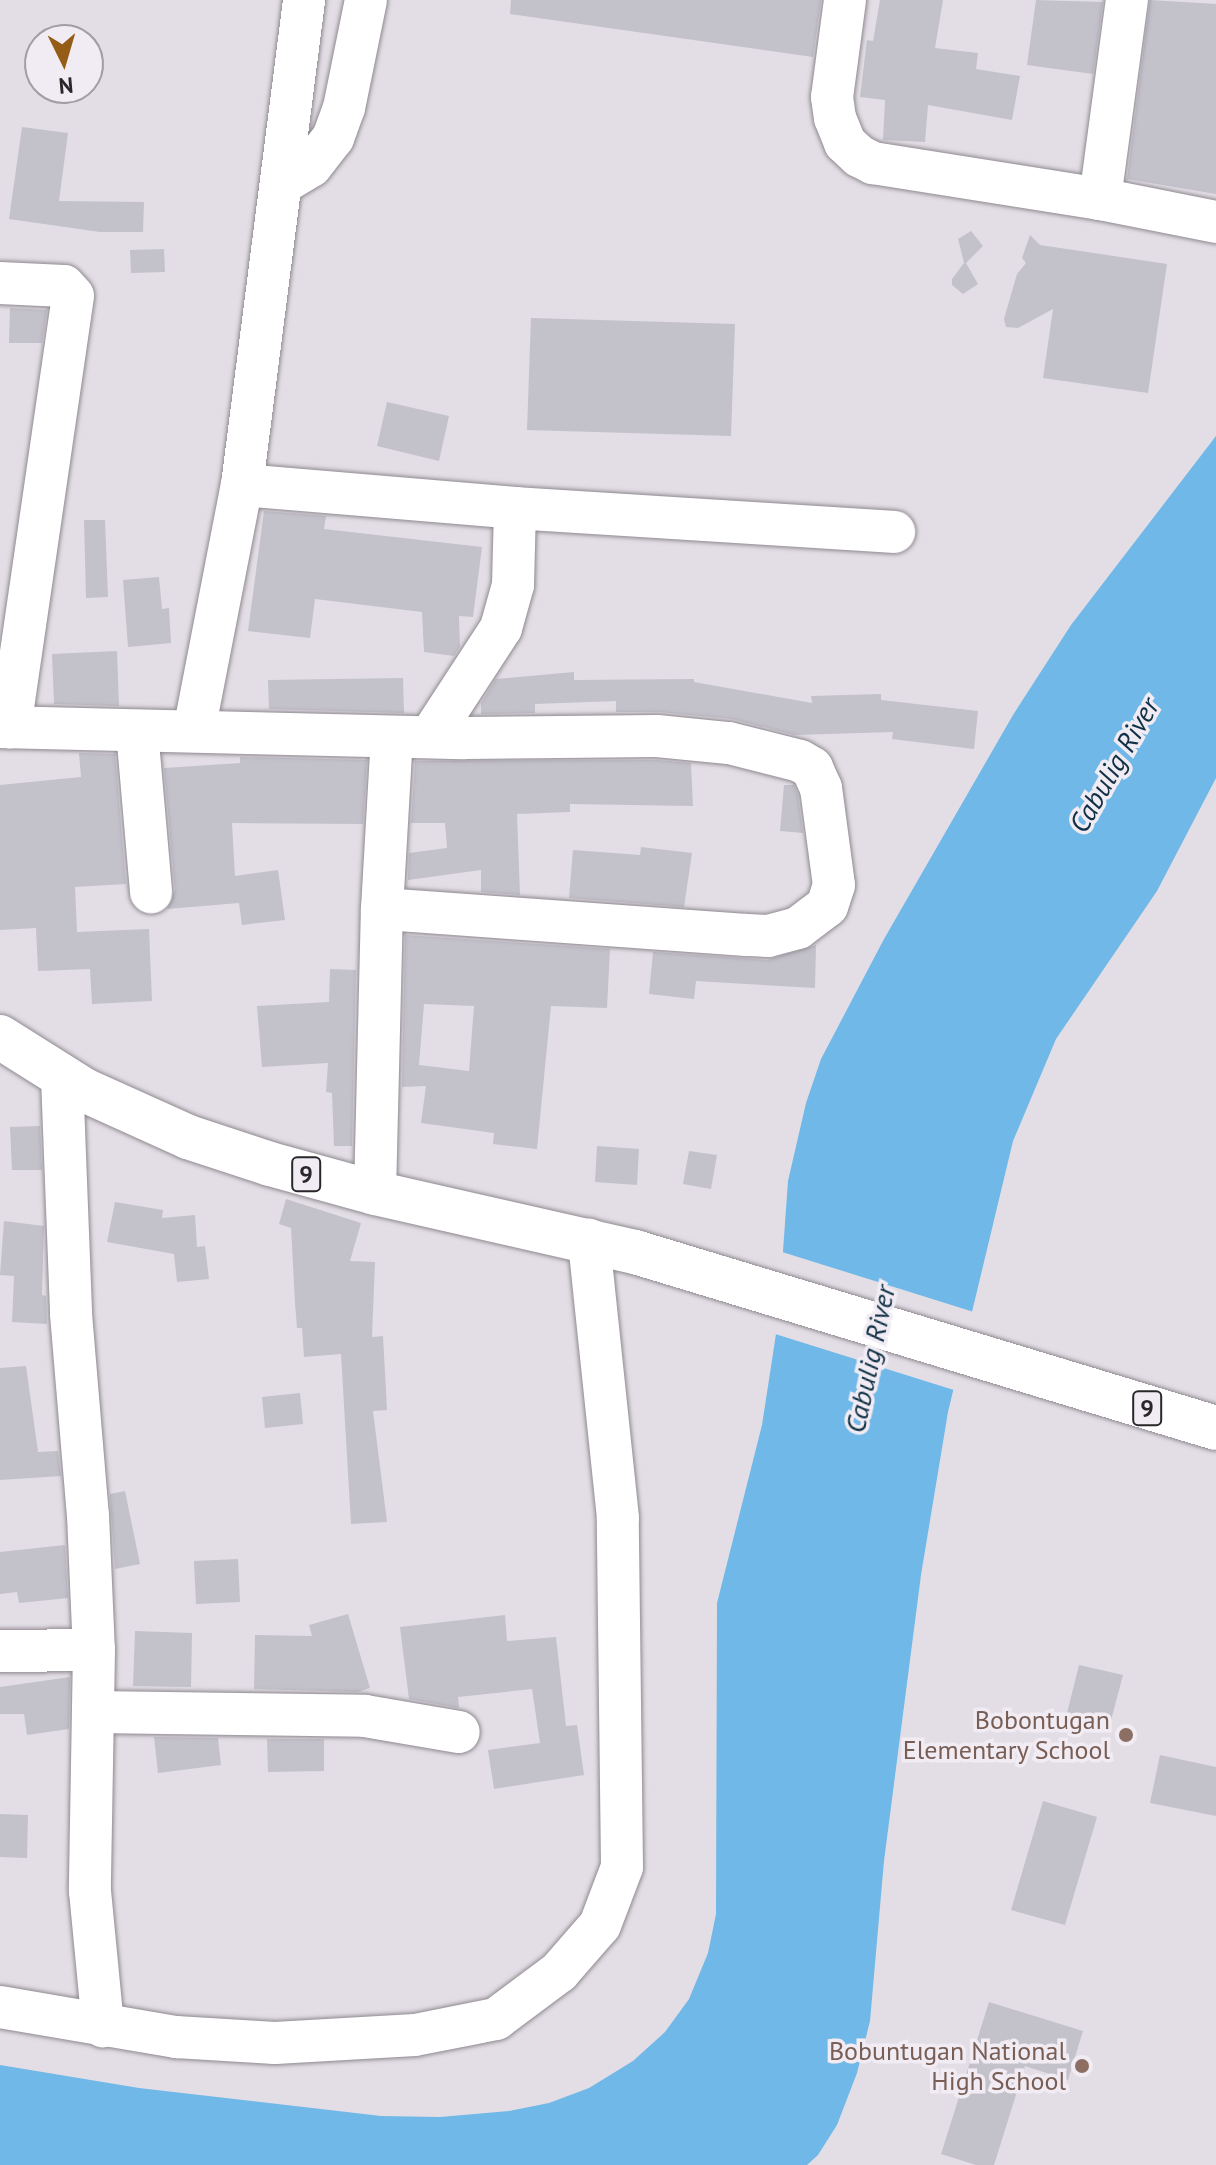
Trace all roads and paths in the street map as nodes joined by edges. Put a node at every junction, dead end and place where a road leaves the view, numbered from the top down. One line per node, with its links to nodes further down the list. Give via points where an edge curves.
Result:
1 (304, 0): 5 (street)
2 (366, 0): 5 (street, via 333,138 311,166)
3 (845, 0): 6 (street, via 832,97 845,143 859,156 873,163)
4 (1127, 0): 6 (street)
5 (281, 184): 9 (street)
6 (1100, 199): 7 (street)
7 (1216, 222)
8 (0, 283): 12 (street, via 64,286 73,296)
9 (242, 485): 10 (street); 14 (street)
10 (515, 508): 11 (street); 15 (street, via 513,585 501,628)
11 (894, 532)
12 (5, 727): 13 (street)
13 (137, 731): 14 (street); 16 (street)
14 (194, 731): 15 (street)
15 (411, 737): 17 (street); 17 (street, via 657,736 729,743 800,761 812,768 821,788 834,885 827,906 816,917 768,936)
16 (151, 892)
17 (382, 909): 20 (street)
18 (0, 1037): 19 (highway, 9)
19 (62, 1077): 20 (highway, 9, via 188,1137); 23 (street, via 71,1314)
20 (375, 1193): 21 (highway, 9)
21 (589, 1240): 22 (highway, 9); 28 (street, via 618,1518 622,1867 600,1925 559,1972 496,2019 482,2022 415,2035 275,2043)
22 (1216, 1428)
23 (94, 1650): 24 (street); 25 (street)
24 (0, 1651)
25 (94, 1712): 26 (street, via 365,1716); 28 (street, via 90,1891)
26 (459, 1732)
27 (0, 2007): 28 (street)
28 (103, 2026)

